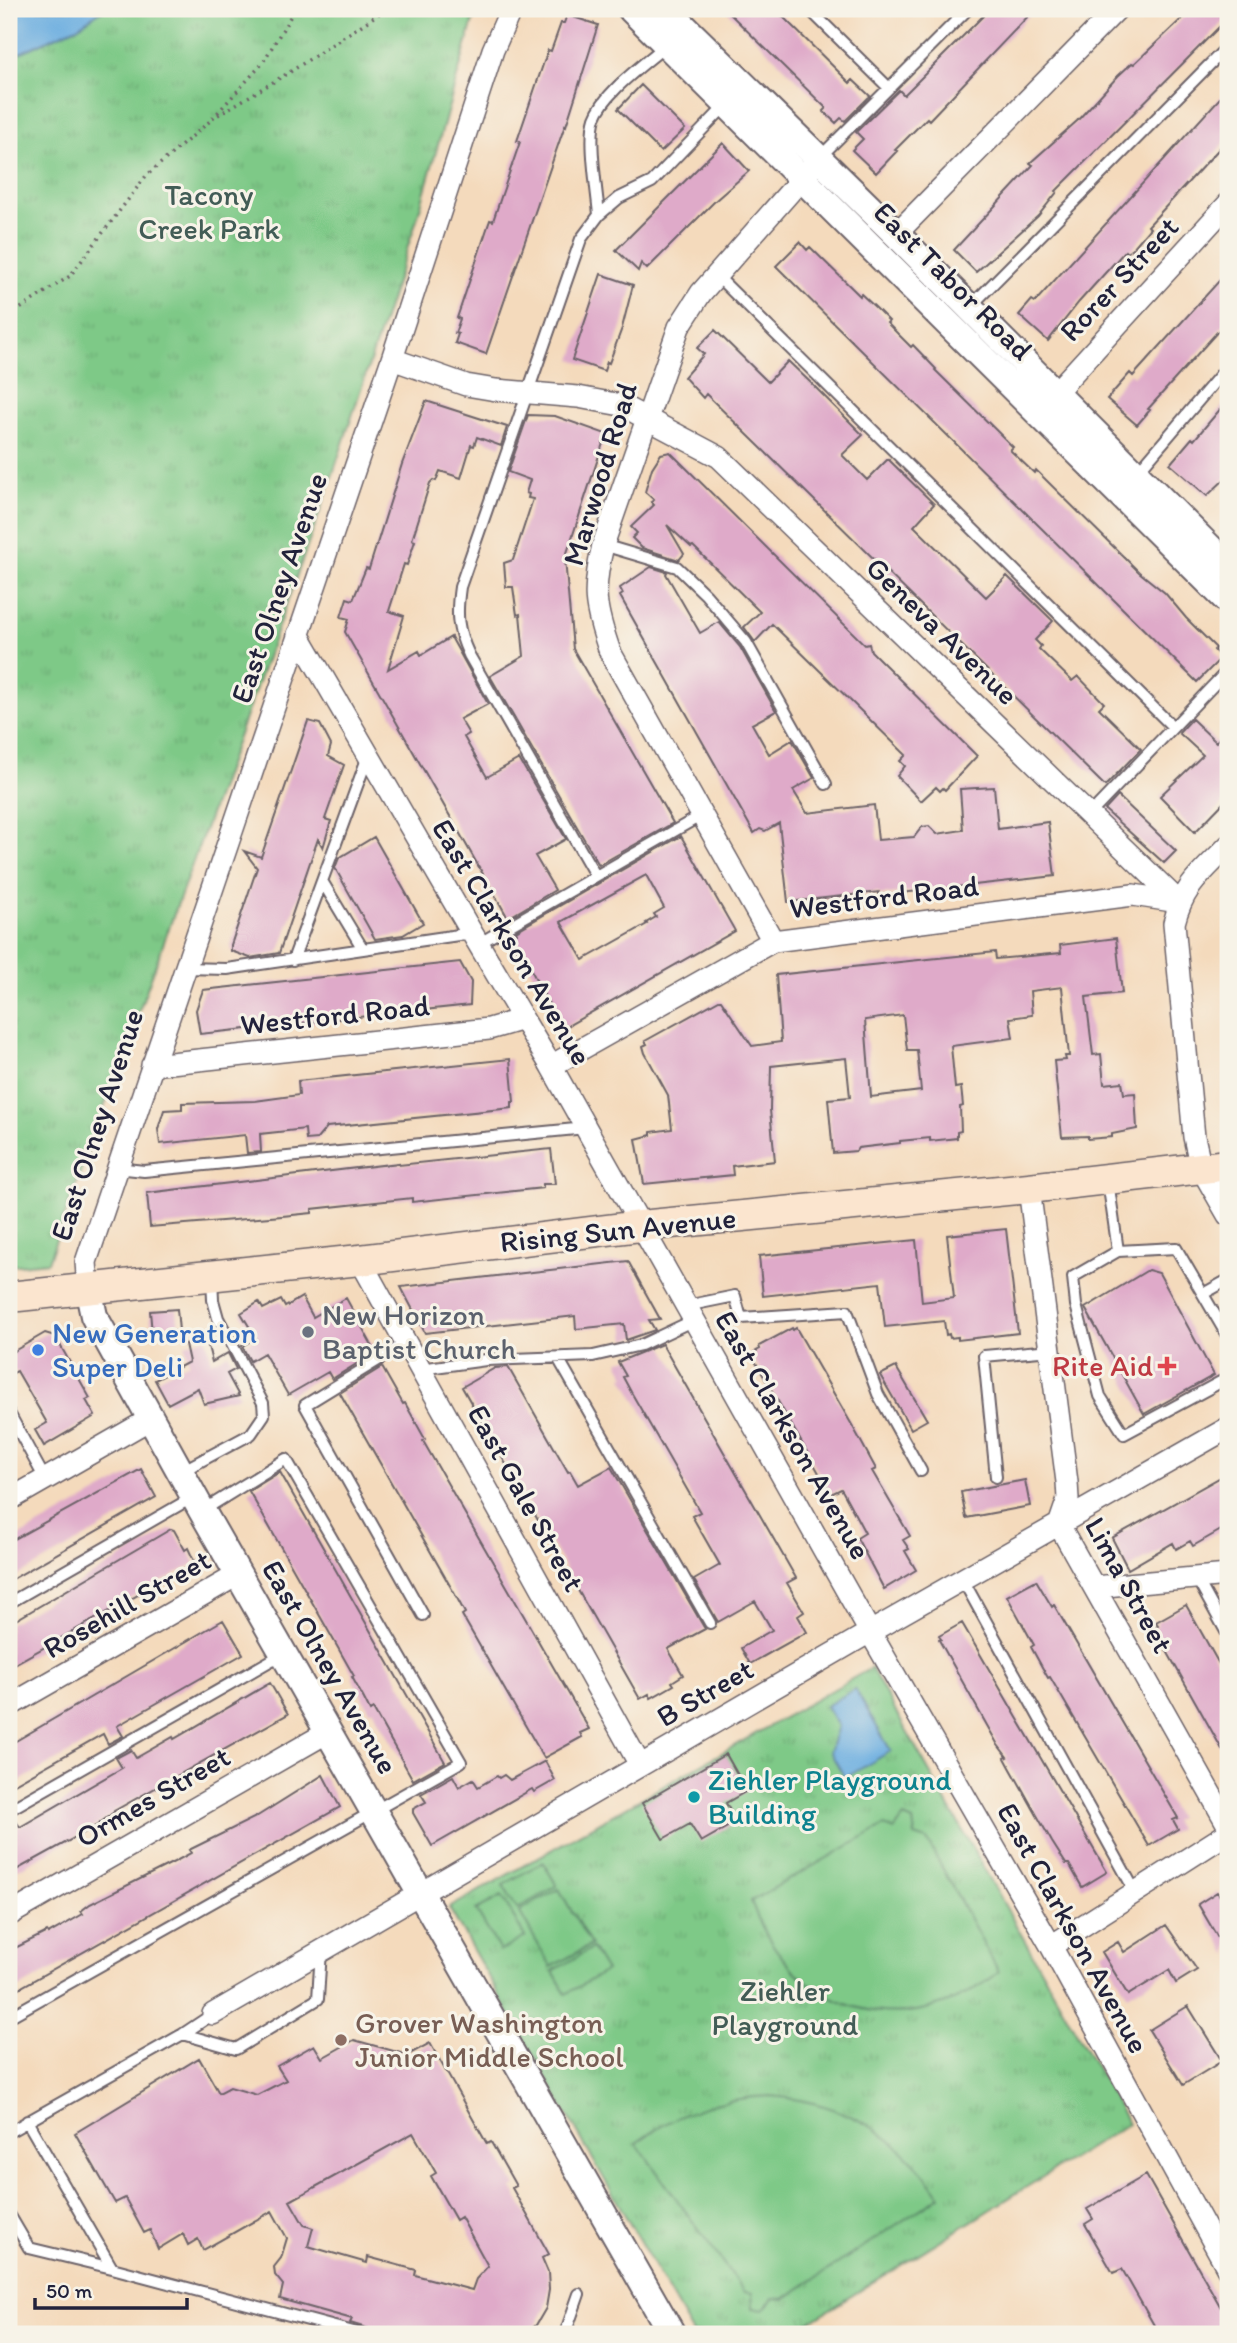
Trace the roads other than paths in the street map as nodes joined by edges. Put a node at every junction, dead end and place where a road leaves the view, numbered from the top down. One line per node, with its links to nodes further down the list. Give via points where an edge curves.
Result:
1 (512, 9): 17 (street, East Olney Avenue, via 492,50)
2 (631, 9): 7 (street, East Tabor Road)
3 (666, 9): 11 (street, East Tabor Road)
4 (809, 9): 9 (lane)
5 (968, 9): 9 (lane)
6 (1117, 9): 14 (street)
7 (667, 44): 10 (street, East Tabor Road); 13 (lane, via 606,100 595,118)
8 (1228, 46): 16 (lane)
9 (889, 88): 11 (lane)
10 (727, 104): 11 (street, East Tabor Road); 13 (lane, via 652,182 619,198)
11 (810, 169): 14 (street, East Tabor Road); 15 (street, Marwood Road); 24 (street, East Tabor Road, via 886,260)
12 (1228, 204): 20 (street, Rorer Street)
13 (599, 215): 19 (lane, via 581,239)
14 (896, 234): 16 (street, East Tabor Road)
15 (718, 276): 21 (street, Marwood Road, via 679,327); 28 (lane)
16 (969, 308): 20 (street, East Tabor Road)
17 (392, 359): 19 (street, Geneva Avenue, via 466,385); 26 (street, East Olney Avenue)
18 (1228, 366): 22 (lane)
19 (527, 393): 21 (street, Geneva Avenue, via 621,405); 34 (lane, via 460,587 456,612 469,655)
20 (1054, 394): 22 (street, East Tabor Road)
21 (648, 418): 23 (street, Marwood Road); 32 (street, Geneva Avenue, via 719,457)
22 (1136, 475): 24 (street, East Tabor Road)
23 (603, 545): 30 (lane, via 677,567 706,595 746,642); 31 (street, Marwood Road, via 595,579 597,615 610,652)
24 (1219, 560): 25 (street, East Tabor Road)
25 (1228, 601)
26 (298, 634): 29 (street, East Clarkson Avenue); 41 (street, East Olney Avenue)
27 (1228, 670): 28 (lane)
28 (1174, 727): 32 (lane)
29 (368, 756): 35 (lane); 37 (street, East Clarkson Avenue)
30 (826, 784)
31 (702, 815): 34 (lane); 38 (street, Marwood Road)
32 (1089, 815): 36 (street, Geneva Avenue)
33 (1228, 846): 36 (street)
34 (595, 875): 37 (lane)
35 (322, 881): 39 (lane); 40 (lane)
36 (1179, 902): 38 (street, Westford Road, via 1133,895); 46 (street, via 1174,923 1194,1137)
37 (475, 939): 39 (lane); 42 (street, East Clarkson Avenue)
38 (773, 942): 44 (street, Westford Road)
39 (363, 949): 40 (lane)
40 (293, 960): 41 (lane, via 228,969)
41 (184, 968): 43 (street, East Olney Avenue)
42 (523, 1019): 43 (street, Westford Road, via 489,1029); 44 (street, East Clarkson Avenue)
43 (152, 1065): 47 (street, East Olney Avenue)
44 (551, 1066): 45 (street, East Clarkson Avenue)
45 (586, 1128): 47 (lane, via 144,1171); 51 (street, East Clarkson Avenue)
46 (1215, 1167): 48 (main road, Rising Sun Avenue); 50 (street)
47 (117, 1168): 56 (street, East Olney Avenue, via 86,1262)
48 (1107, 1178): 49 (main road, Rising Sun Avenue); 52 (lane)
49 (1030, 1188): 51 (main road, Rising Sun Avenue); 62 (street, Lima Street)
50 (1228, 1215)
51 (640, 1226): 53 (main road, Rising Sun Avenue); 59 (street, East Clarkson Avenue)
52 (1118, 1251): 57 (lane, via 1176,1248); 65 (lane, via 1073,1277 1100,1396 1124,1434)
53 (359, 1260): 54 (main road, Rising Sun Avenue); 61 (street, East Gale Street)
54 (211, 1275): 56 (main road, Rising Sun Avenue); 69 (lane, via 218,1318 263,1403 264,1415 251,1434)
55 (1228, 1280): 57 (lane)
56 (88, 1288): 58 (main road, Rising Sun Avenue); 67 (street, East Olney Avenue, via 94,1316)
57 (1203, 1294): 60 (lane)
58 (9, 1297)
59 (690, 1313): 63 (lane, via 641,1345); 70 (lane, via 735,1296 741,1318 847,1311 878,1394); 84 (street, East Clarkson Avenue)
60 (1228, 1337)
61 (406, 1343): 64 (street, East Gale Street); 82 (lane, via 305,1405)
62 (1051, 1350): 71 (lane, via 984,1356); 75 (street, Lima Street, via 1068,1499)
63 (558, 1358): 64 (lane, via 486,1360); 83 (lane)
64 (420, 1369): 89 (street, East Gale Street)
65 (1228, 1378)
66 (9, 1413): 72 (lane)
67 (152, 1418): 69 (street, East Olney Avenue); 72 (street)
68 (1228, 1428): 75 (street, B Street)
69 (182, 1471): 74 (street, East Olney Avenue)
70 (921, 1471)
71 (996, 1477)
72 (45, 1479): 73 (street)
73 (9, 1500)
74 (199, 1503): 76 (street, East Olney Avenue); 81 (lane); 91 (lane, via 286,1459 461,1762)
75 (1059, 1525): 79 (street, B Street); 80 (street, Lima Street)
76 (239, 1574): 86 (street, East Olney Avenue); 87 (street, Rosehill Street)
77 (1228, 1575): 78 (street)
78 (1198, 1579): 80 (street); 85 (lane)
79 (963, 1580): 84 (street, B Street); 95 (lane)
80 (1094, 1587): 92 (street, Lima Street)
81 (9, 1603)
82 (423, 1615)
83 (710, 1623)
84 (870, 1632): 89 (street, B Street); 97 (street, East Clarkson Avenue)
85 (1228, 1635)
86 (284, 1653): 88 (street, East Olney Avenue); 90 (lane)
87 (9, 1706)
88 (328, 1732): 91 (street, East Olney Avenue); 96 (street, Ormes Street)
89 (640, 1765): 94 (street, B Street)
90 (9, 1810)
91 (374, 1812): 94 (street, East Olney Avenue); 100 (lane)
92 (1228, 1825)
93 (1228, 1833): 95 (street)
94 (420, 1893): 98 (street, B Street); 110 (street, East Olney Avenue)
95 (1136, 1893): 97 (street)
96 (9, 1914)
97 (1051, 1946): 106 (street, East Clarkson Avenue)
98 (321, 1950): 99 (street, B Street); 101 (lane, via 318,1999 236,2049)
99 (213, 2014): 101 (lane)
100 (9, 2017)
101 (183, 2034): 102 (lane)
102 (27, 2121): 103 (lane); 105 (lane)
103 (9, 2132)
104 (9, 2214): 105 (lane, via 29,2248)
105 (112, 2268): 108 (lane)
106 (1228, 2269)
107 (579, 2294): 109 (lane)
108 (361, 2334)
109 (565, 2334)
110 (672, 2334)

